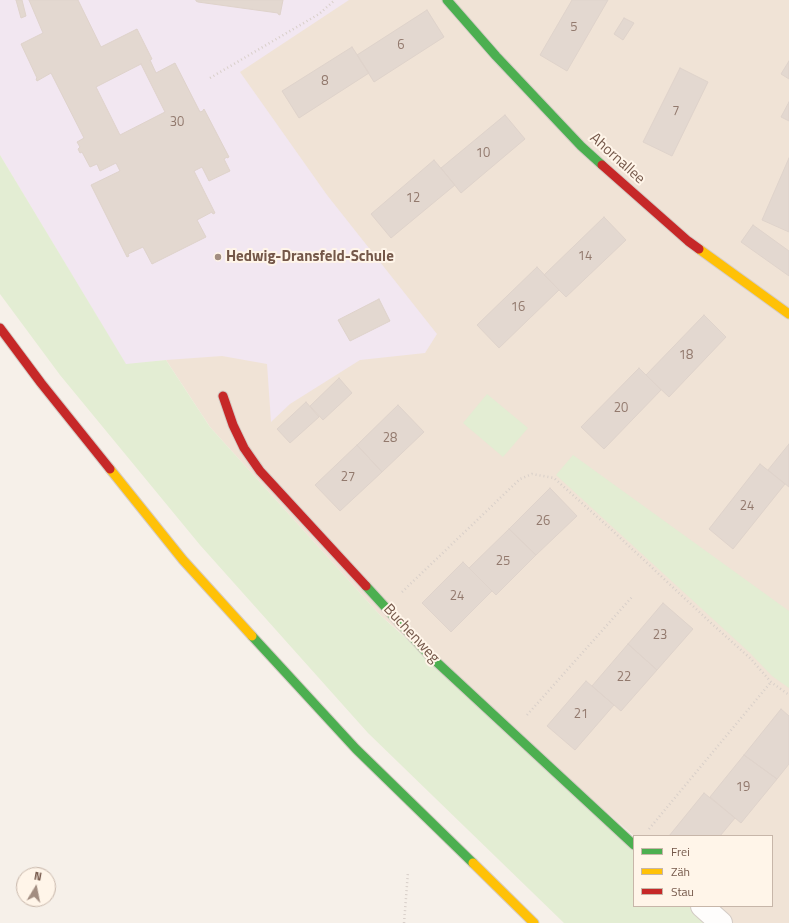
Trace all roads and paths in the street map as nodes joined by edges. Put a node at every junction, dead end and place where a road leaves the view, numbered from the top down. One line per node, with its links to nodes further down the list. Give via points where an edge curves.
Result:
1 (335, 0): 3 (path, via 318,14)
2 (448, 0): 4 (street, Ahornallee, via 496,56 581,146 702,252)
3 (210, 78)
4 (789, 314)
5 (0, 328): 17 (street, via 41,384 183,560 356,749)
6 (223, 396): 8 (street, Buchenweg, via 244,448 260,471)
7 (632, 597): 11 (path)
8 (386, 608): 9 (path, via 520,479 532,474 554,478 751,659); 11 (street, Buchenweg, via 429,655)
9 (771, 682): 10 (path); 12 (path)
10 (789, 695)
11 (512, 731): 13 (street, Buchenweg)
12 (648, 830)
13 (633, 844)
14 (408, 872): 16 (path)
15 (703, 907): 18 (street)
16 (404, 923)
17 (534, 923)
18 (721, 923)

